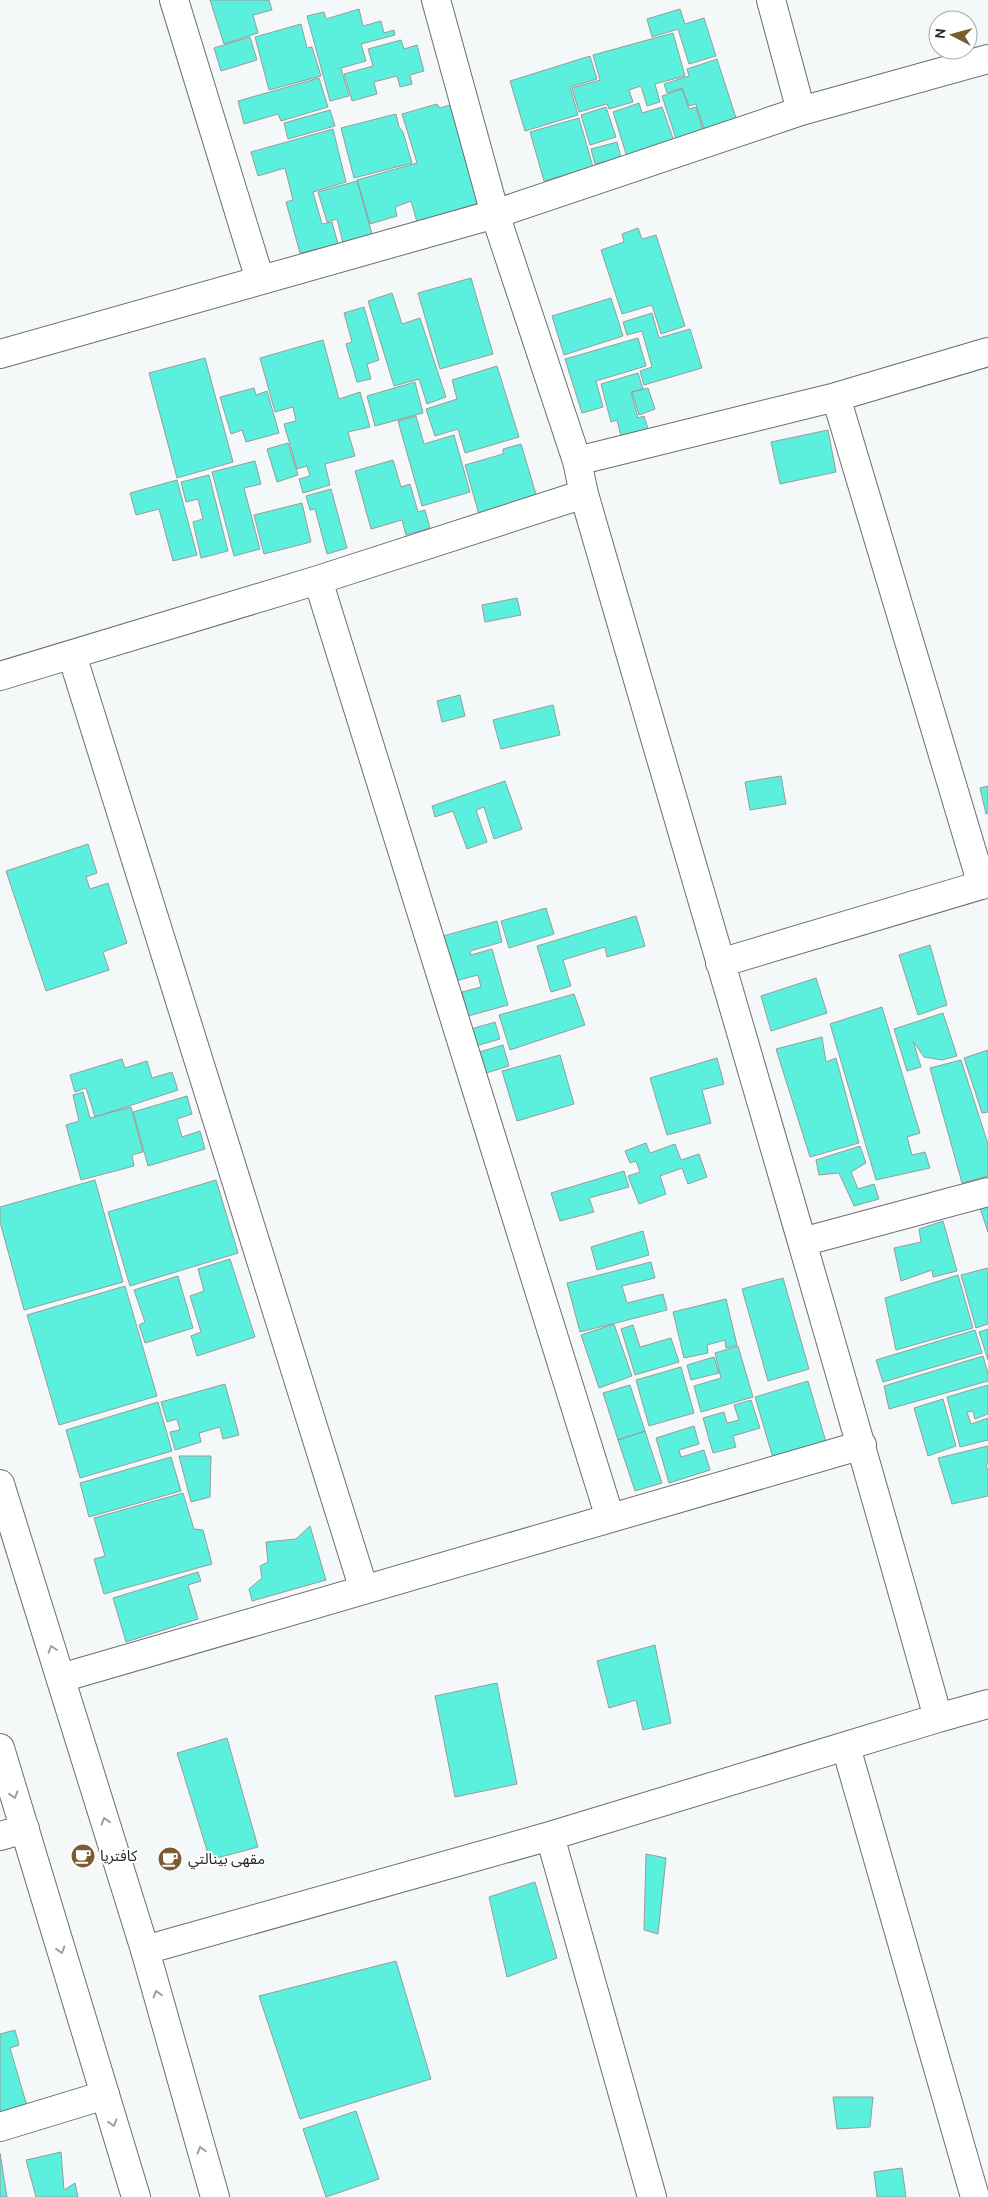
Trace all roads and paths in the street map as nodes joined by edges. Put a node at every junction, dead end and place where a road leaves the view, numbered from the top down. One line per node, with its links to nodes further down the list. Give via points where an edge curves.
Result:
1 (174, 0): 7 (street)
2 (436, 0): 6 (street)
3 (771, 0): 5 (street)
4 (988, 59): 5 (street)
5 (801, 111): 6 (street)
6 (495, 214): 7 (street); 11 (street)
7 (260, 280): 9 (street)
8 (988, 352): 10 (street)
9 (0, 354)
10 (836, 397): 11 (street); 16 (street)
11 (576, 461): 12 (street)
12 (584, 494): 13 (street); 17 (street)
13 (318, 580): 14 (street); 22 (street)
14 (72, 655): 15 (street); 23 (street)
15 (0, 676)
16 (985, 884): 17 (street)
17 (720, 963): 19 (street)
18 (988, 1192): 19 (street)
19 (802, 1242): 20 (street)
20 (862, 1444): 22 (street); 26 (street)
21 (0, 1484): 24 (street, one-way to 21)
22 (610, 1518): 23 (street)
23 (364, 1590): 24 (street)
24 (61, 1678): 31 (street, one-way to 24)
25 (988, 1704): 26 (street)
26 (938, 1718): 28 (street)
27 (0, 1748): 29 (street, one-way to 29)
28 (846, 1748): 30 (street); 37 (street)
29 (12, 1832): 32 (street, one-way to 32)
30 (550, 1836): 31 (street); 36 (street)
31 (145, 1950): 35 (street, one-way to 31)
32 (105, 2095): 33 (street); 34 (street, one-way to 34)
33 (0, 2128)
34 (136, 2197)
35 (215, 2197)
36 (652, 2197)
37 (975, 2197)

